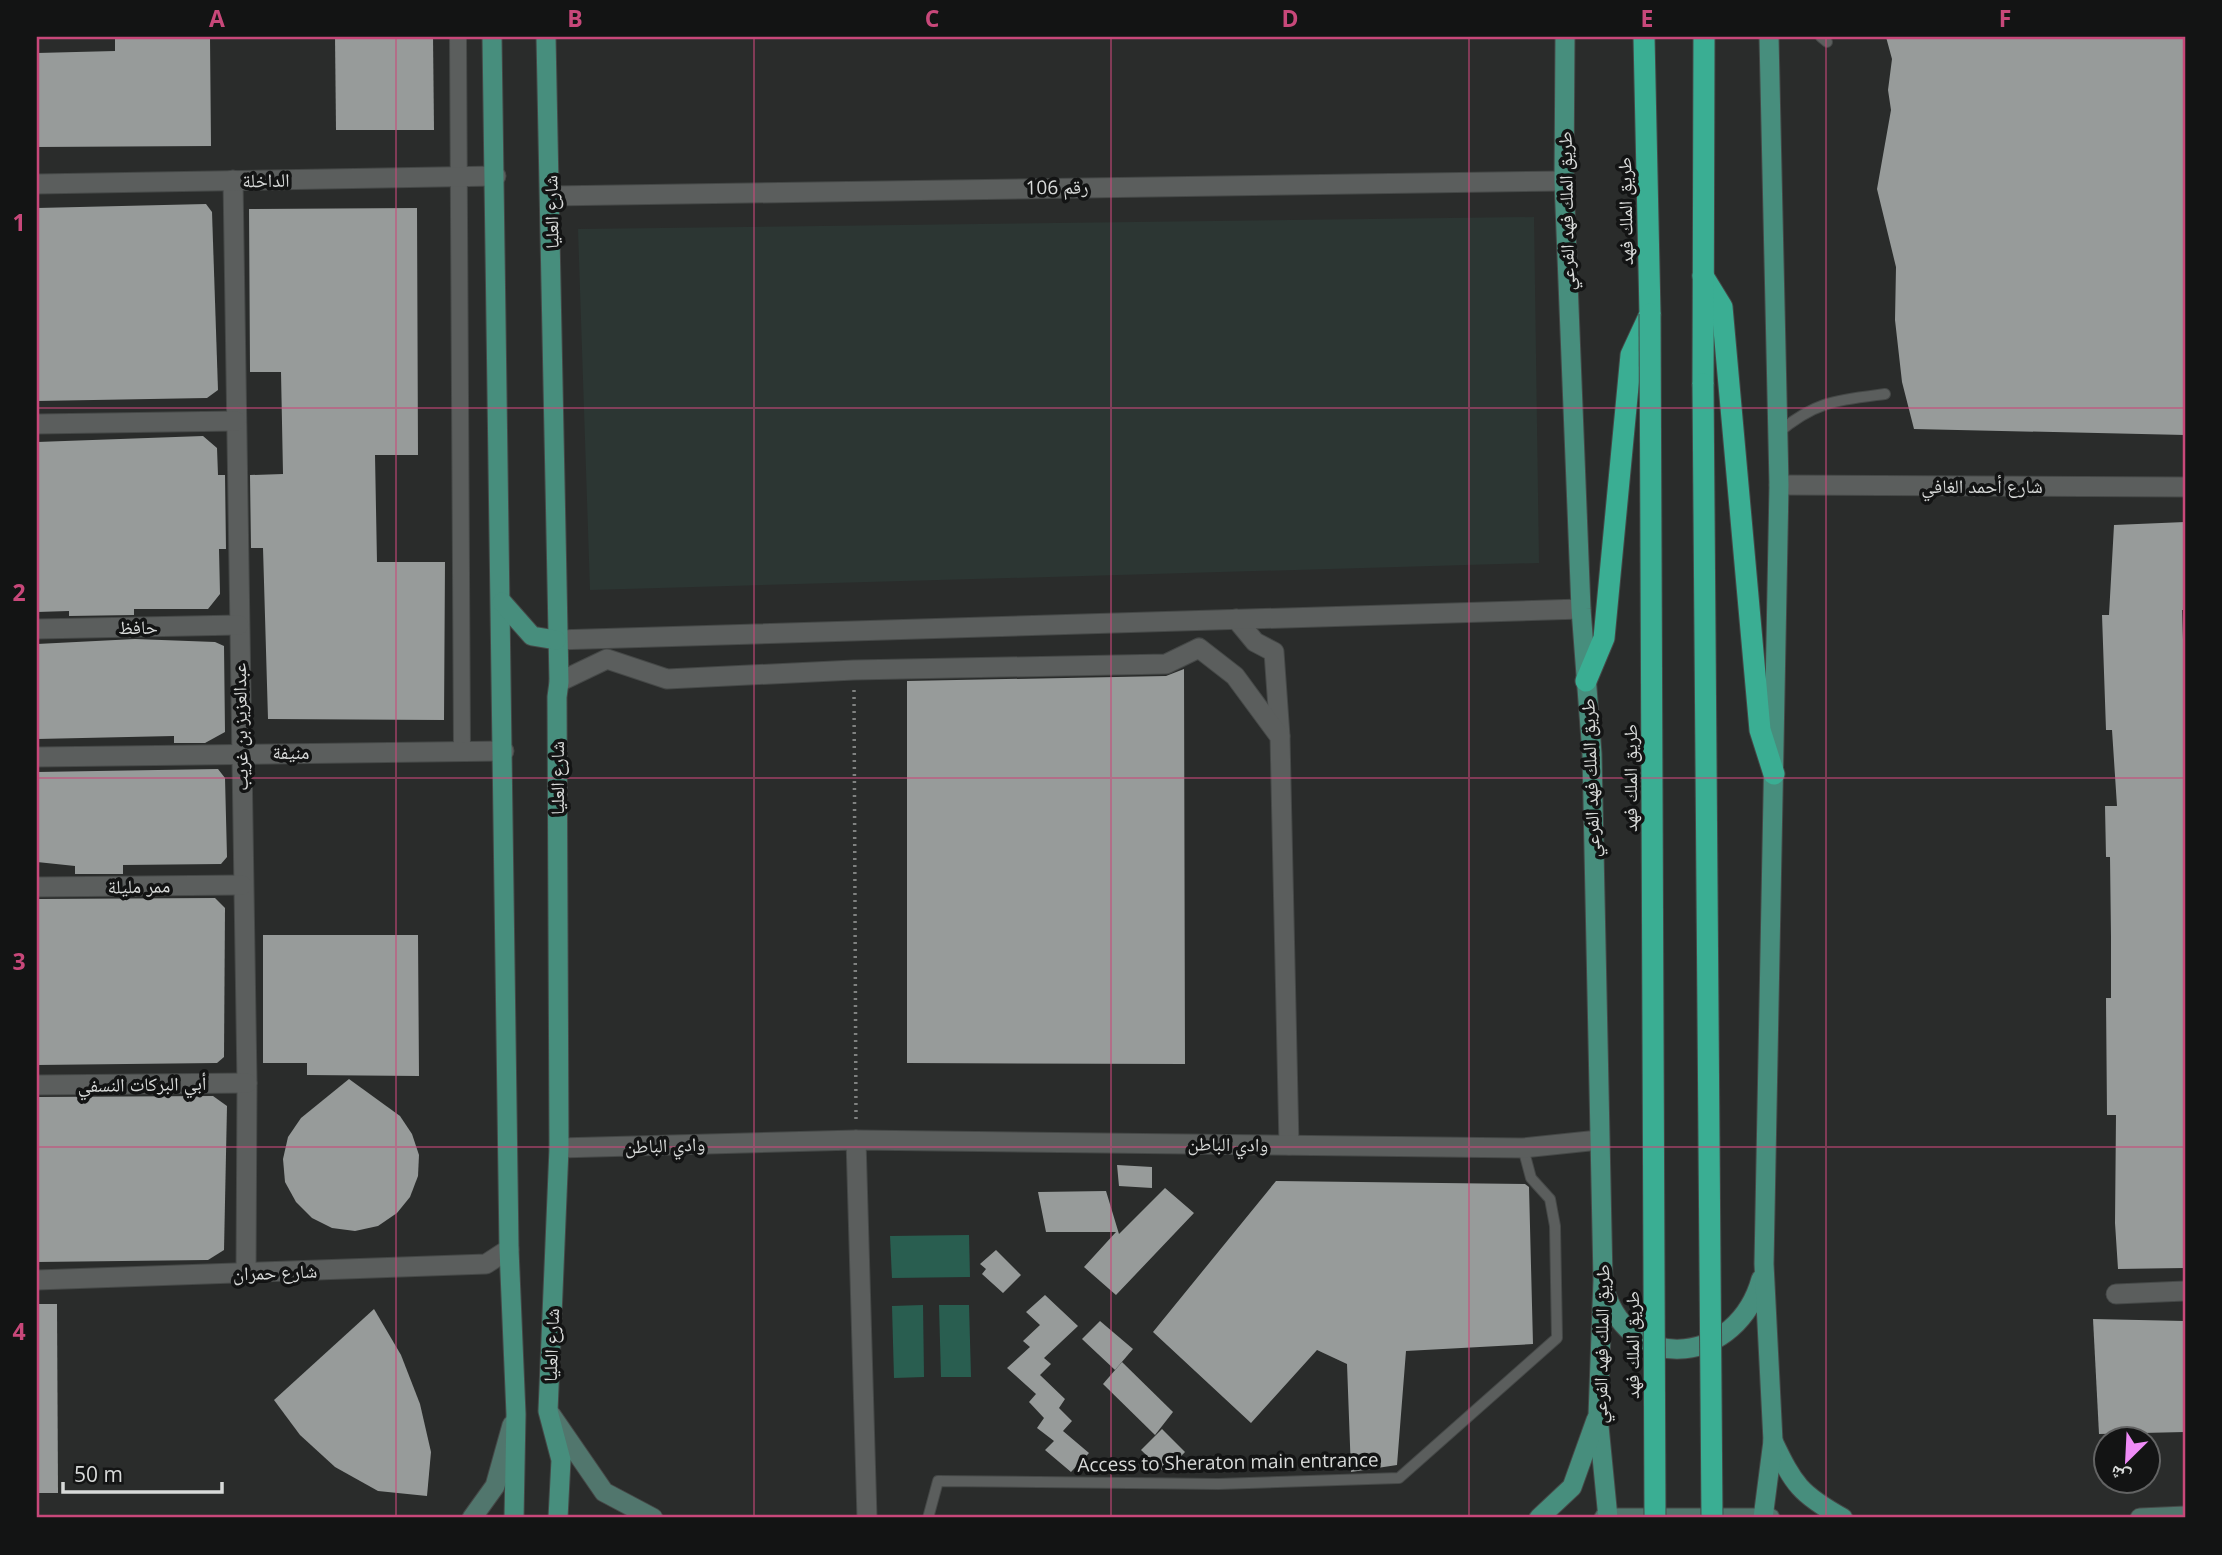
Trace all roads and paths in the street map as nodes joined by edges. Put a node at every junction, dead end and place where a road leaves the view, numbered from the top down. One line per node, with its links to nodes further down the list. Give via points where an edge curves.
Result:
1 (457, 37): 9 (street)
2 (492, 37): 8 (main road, شارع العليا)
3 (546, 37): 13 (main road, شارع العليا)
4 (1565, 37): 11 (main road, طريق الملك فهد الفرعي)
5 (1644, 37): 15 (highway, طريق الملك فهد)
6 (1704, 37): 14 (highway)
7 (1769, 37): 19 (main road)
8 (496, 176): 9 (street, الداخلة); 22 (main road, شارع العليا)
9 (459, 177): 10 (street, الداخلة); 32 (street)
10 (233, 180): 12 (street, الداخلة); 17 (street, عبدالعزيز بن غريب)
11 (1564, 181): 13 (street, رقم 106); 23 (main road, طريق الملك فهد الفرعي)
12 (37, 184)
13 (551, 196): 27 (main road, شارع العليا)
14 (1703, 276): 36 (highway, via 1722,307 1760,730); 67 (highway, bridge)
15 (1650, 314): 29 (highway, via 1631,355 1604,638); 66 (highway, طريق الملك فهد, bridge)
16 (1885, 394): 19 (lane, via 1843,399 1802,412)
17 (236, 422): 18 (street); 25 (street, عبدالعزيز بن غريب)
18 (37, 424)
19 (1778, 433): 20 (main road)
20 (1779, 485): 21 (street, شارع أحمد الغافي); 36 (main road)
21 (2185, 486)
22 (502, 602): 27 (main road, via 532,636); 33 (main road, شارع العليا)
23 (1581, 609): 24 (street); 29 (main road, طريق الملك فهد الفرعي)
24 (1236, 619): 27 (street); 31 (street, via 1255,642 1274,652)
25 (239, 625): 26 (street, حافظ); 34 (street, عبدالعزيز بن غريب)
26 (37, 629)
27 (556, 640): 30 (main road, شارع العليا)
28 (854, 670): 30 (street, via 667,679 607,659); 31 (street, via 1166,664 1199,648 1236,676); 41 (path)
29 (1586, 681): 42 (main road, طريق الملك فهد الفرعي)
30 (559, 682): 44 (main road, شارع العليا)
31 (1280, 737): 43 (street)
32 (462, 751): 33 (street, منيفة); 34 (street, منيفة)
33 (504, 751): 46 (main road, شارع العليا)
34 (240, 752): 35 (street, منيفة); 37 (street, عبدالعزيز بن غريب)
35 (37, 757)
36 (1774, 774): 47 (main road)
37 (242, 885): 38 (street, ممر مليلة); 39 (street, عبدالعزيز بن غريب)
38 (37, 887)
39 (247, 1083): 40 (street, أبي البركات النسفي); 48 (street, عبدالعزيز بن غريب)
40 (37, 1085)
41 (856, 1140): 43 (street, وادي الباطن); 44 (street, وادي الباطن); 62 (street)
42 (1599, 1140): 45 (street, وادي الباطن); 50 (main road, طريق الملك فهد الفرعي)
43 (1289, 1145): 45 (street, وادي الباطن)
44 (559, 1148): 53 (main road, شارع العليا)
45 (1523, 1148): 63 (lane, Access to Sheraton main entrance, via 1531,1178 1550,1199 1555,1226 1557,1338 1399,1478 1218,1484 938,1481)
46 (509, 1249): 48 (street, شارع حمران, via 486,1264); 54 (main road, شارع العليا)
47 (1764, 1264): 50 (main road, via 1756,1297 1745,1317 1730,1333 1687,1349 1643,1340 1624,1326 1611,1307); 56 (main road)
48 (246, 1273): 49 (street, شارع حمران)
49 (37, 1280)
50 (1603, 1280): 55 (main road, طريق الملك فهد الفرعي)
51 (2185, 1291): 52 (street)
52 (2116, 1294)
53 (548, 1411): 60 (main road, شارع العليا, via 561,1460); 61 (main road, via 604,1492)
54 (516, 1414): 58 (main road, via 495,1486); 59 (main road, شارع العليا)
55 (1598, 1416): 64 (main road, via 1572,1487); 65 (main road, طريق الملك فهد الفرعي)
56 (1773, 1441): 68 (main road); 70 (main road, via 1802,1493)
57 (2185, 1516): 71 (main road)
58 (472, 1518)
59 (514, 1518)
60 (558, 1518)
61 (653, 1518)
62 (867, 1518)
63 (928, 1518)
64 (1539, 1518)
65 (1607, 1518): 68 (main road)
66 (1655, 1518)
67 (1712, 1518)
68 (1762, 1518): 69 (main road)
69 (1769, 1518)
70 (1843, 1518)
71 (2140, 1518)

